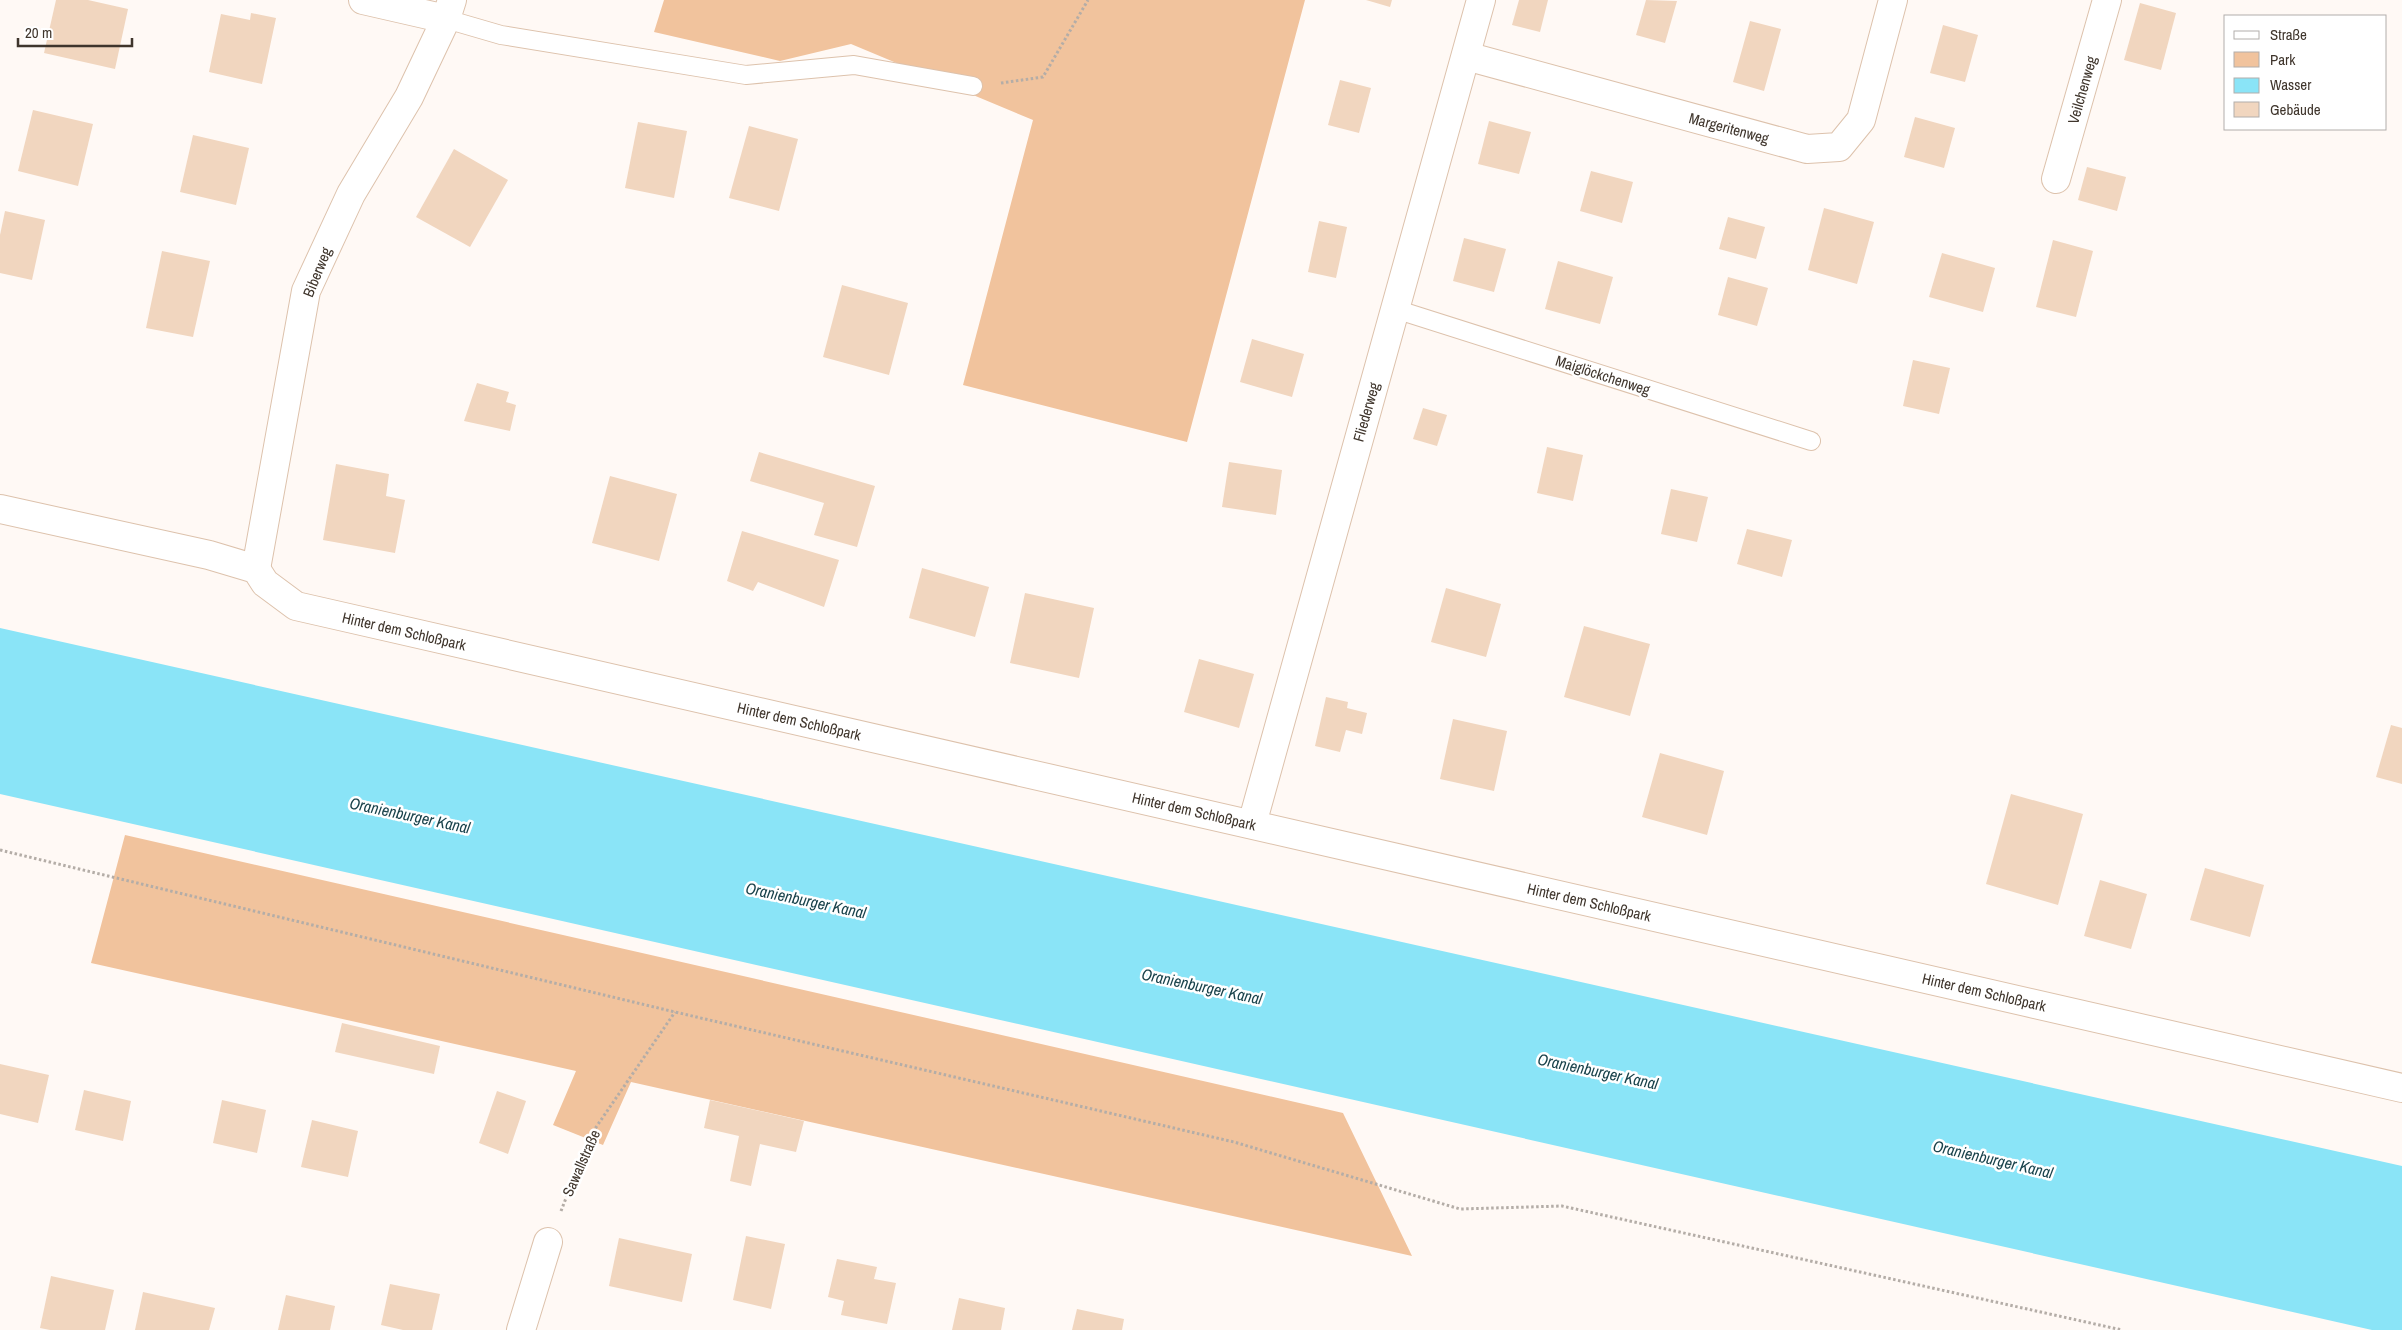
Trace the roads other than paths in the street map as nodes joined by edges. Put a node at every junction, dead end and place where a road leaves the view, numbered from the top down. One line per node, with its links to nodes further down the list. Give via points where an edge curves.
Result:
1 (363, 0): 5 (street)
2 (1480, 0): 6 (street, Fliederweg)
3 (1893, 0): 6 (street, Margeritenweg, via 1860,120 1839,147 1807,149)
4 (2107, 0): 8 (street, Veilchenweg)
5 (449, 10): 7 (lane, via 501,35 746,75 854,65); 12 (street, Biberweg, via 409,97 351,194 306,291)
6 (1466, 56): 9 (street, Fliederweg)
7 (973, 86)
8 (2056, 180)
9 (1395, 309): 10 (lane, Maiglöckchenweg); 13 (street, Fliederweg)
10 (1811, 441)
11 (0, 509): 12 (street, via 209,555)
12 (256, 569): 13 (street, Hinter dem Schloßpark, via 264,583 296,606)
13 (1252, 824): 14 (street, Hinter dem Schloßpark)
14 (2402, 1088)
15 (548, 1242): 16 (street)
16 (521, 1330)

